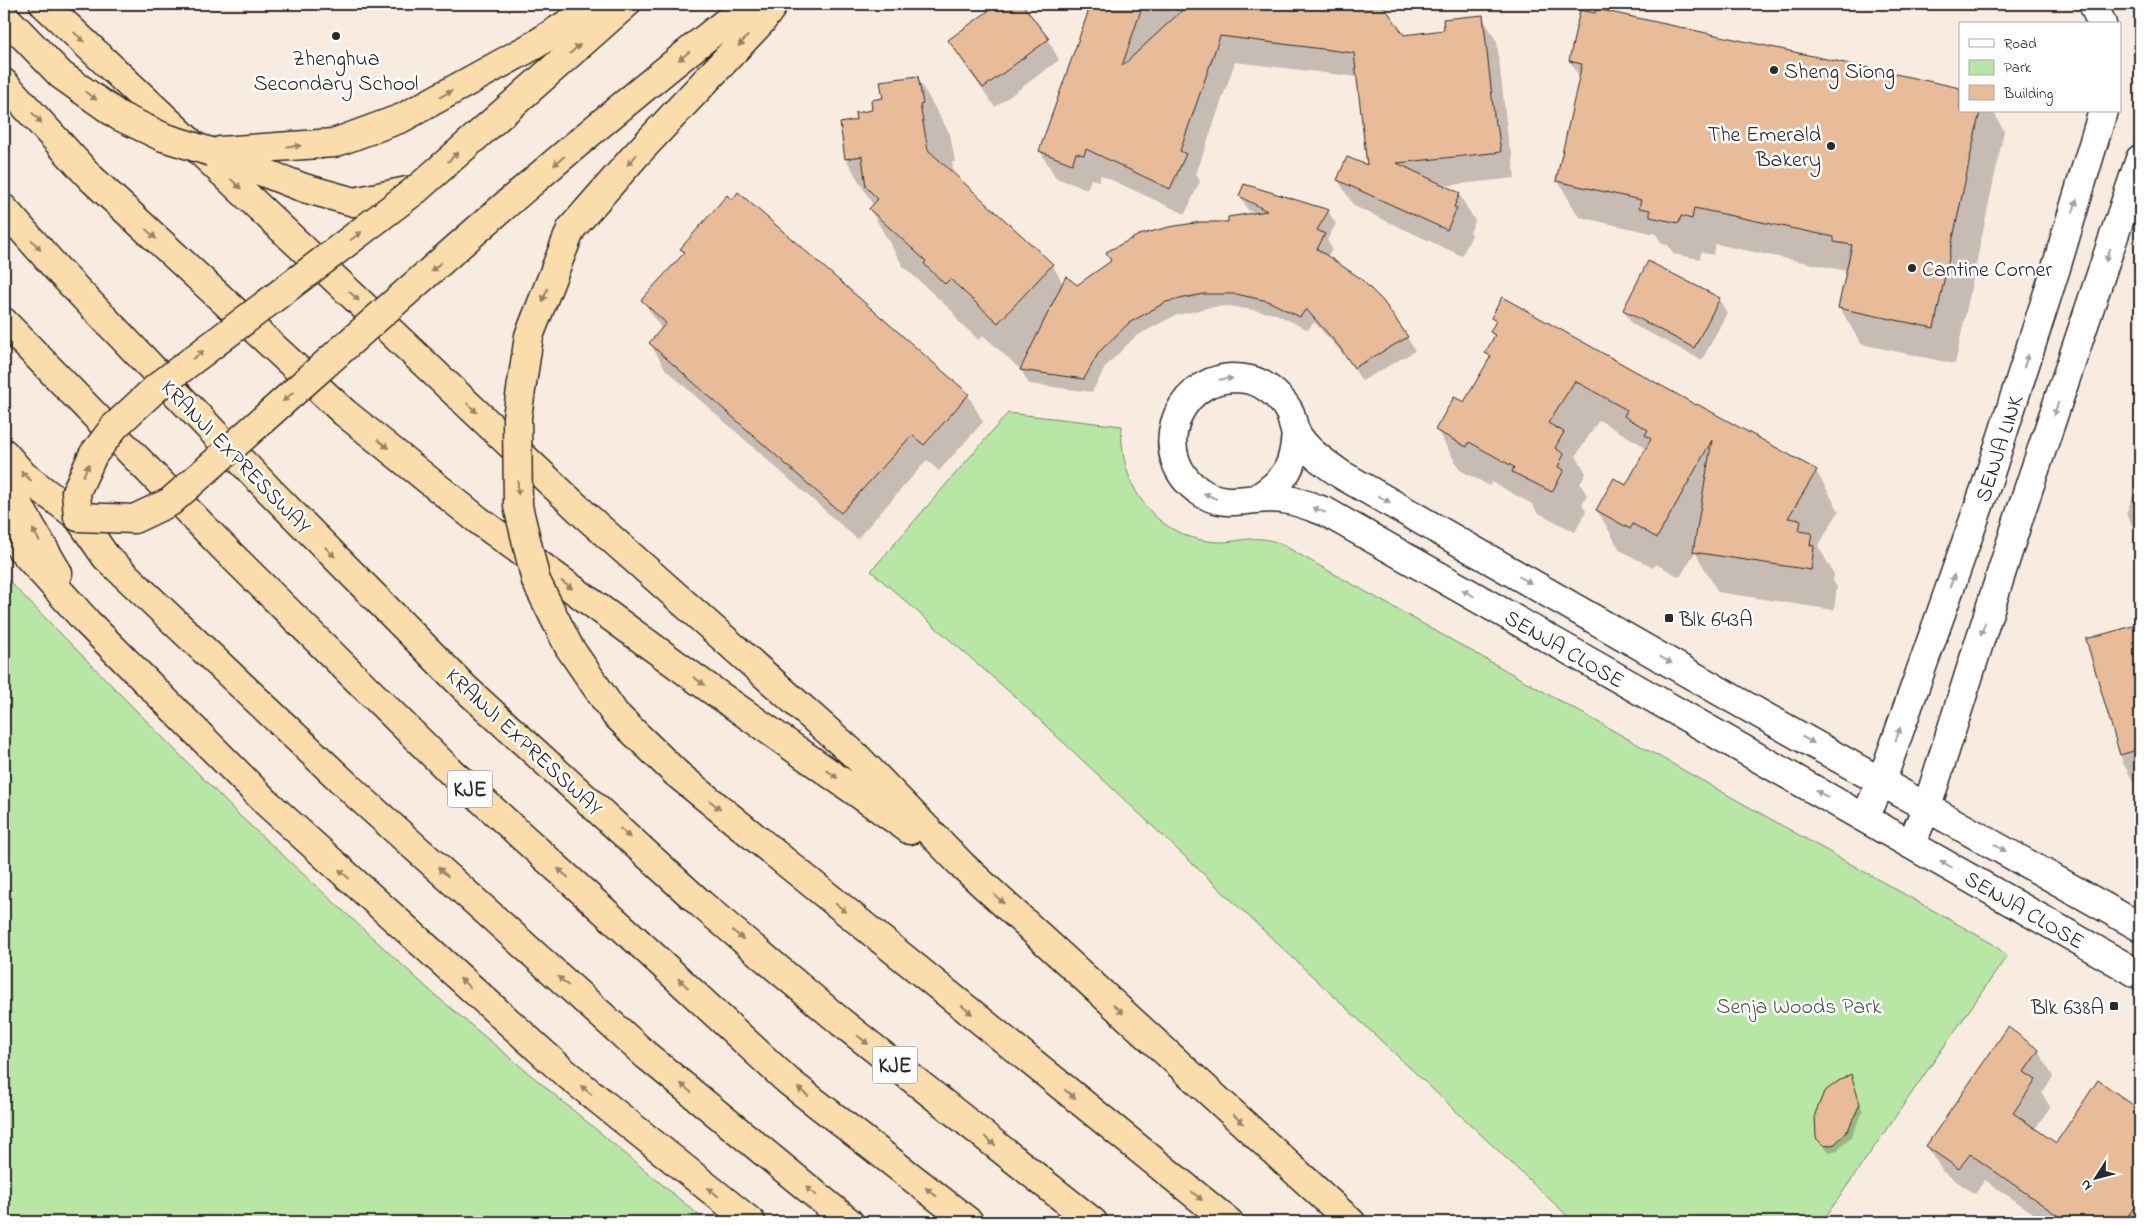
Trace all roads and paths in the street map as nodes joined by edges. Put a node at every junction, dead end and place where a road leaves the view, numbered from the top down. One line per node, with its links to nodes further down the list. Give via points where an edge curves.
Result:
1 (44, 4): 27 (highway, one-way to 27, via 586,516 856,756)
2 (598, 4): 11 (highway, one-way to 2, via 334,143 402,118 533,46)
3 (626, 4): 13 (highway, one-way to 3)
4 (749, 4): 20 (highway, one-way to 20, bridge, via 608,118 170,502 134,519)
5 (774, 4): 34 (highway, one-way to 34, bridge, via 571,229 529,336 517,417 518,506 536,581 569,647 615,714 677,774)
6 (2094, 4): 8 (street)
7 (4, 16): 11 (highway, one-way to 11, bridge, via 61,75 119,116 163,137)
8 (2101, 22)
9 (4, 82): 27 (highway, one-way to 27, via 92,178 345,413 494,532 699,682)
10 (2103, 112): 23 (street, SENJA LINK, one-way to 10, via 1989,477)
11 (211, 152): 13 (highway, via 304,188 354,202)
12 (2140, 159): 24 (street, SENJA LINK, one-way to 24, via 2021,511)
13 (417, 189): 20 (highway, one-way to 13, bridge, via 76,492 93,455 115,426 156,388)
14 (4, 209): 33 (highway, KRANJI EXPRESSWAY / KJE, one-way to 33, via 270,492 465,688 716,916 841,1022)
15 (4, 322): 32 (highway, KJE, one-way to 15, via 788,1081 450,771 224,548)
16 (1296, 432): 19 (street, SENJA CLOSE, via 1295,452 1288,471 1275,487); 19 (street, SENJA CLOSE, one-way to 16, via 1238,502 1217,500 1198,491 1184,476 1174,458 1172,438 1179,411 1201,387 1220,379 1241,378 1260,383 1277,396 1289,412); 23 (street, SENJA CLOSE, one-way to 23, via 1321,461 1342,475)
17 (4, 454): 20 (highway, one-way to 17, via 23,474)
18 (4, 480): 22 (highway, one-way to 18)
19 (1258, 498): 25 (street, SENJA CLOSE, one-way to 19, via 1326,512 1283,499)
20 (78, 517): 31 (highway, one-way to 20, via 648,1056 365,803 106,557)
21 (4, 530): 22 (highway)
22 (87, 622): 30 (highway, one-way to 22, via 564,1072 267,803)
23 (1882, 780): 24 (street, SENJA CLOSE); 25 (street)
24 (1927, 807): 26 (street); 28 (street, SENJA CLOSE, one-way to 28)
25 (1865, 818): 26 (street, SENJA CLOSE)
26 (1911, 844): 29 (street, SENJA CLOSE, one-way to 26)
27 (963, 866): 35 (highway, one-way to 35)
28 (2140, 927)
29 (2140, 975)
30 (752, 1222)
31 (848, 1222)
32 (969, 1222)
33 (1093, 1222)
34 (1229, 1222)
35 (1351, 1222)

